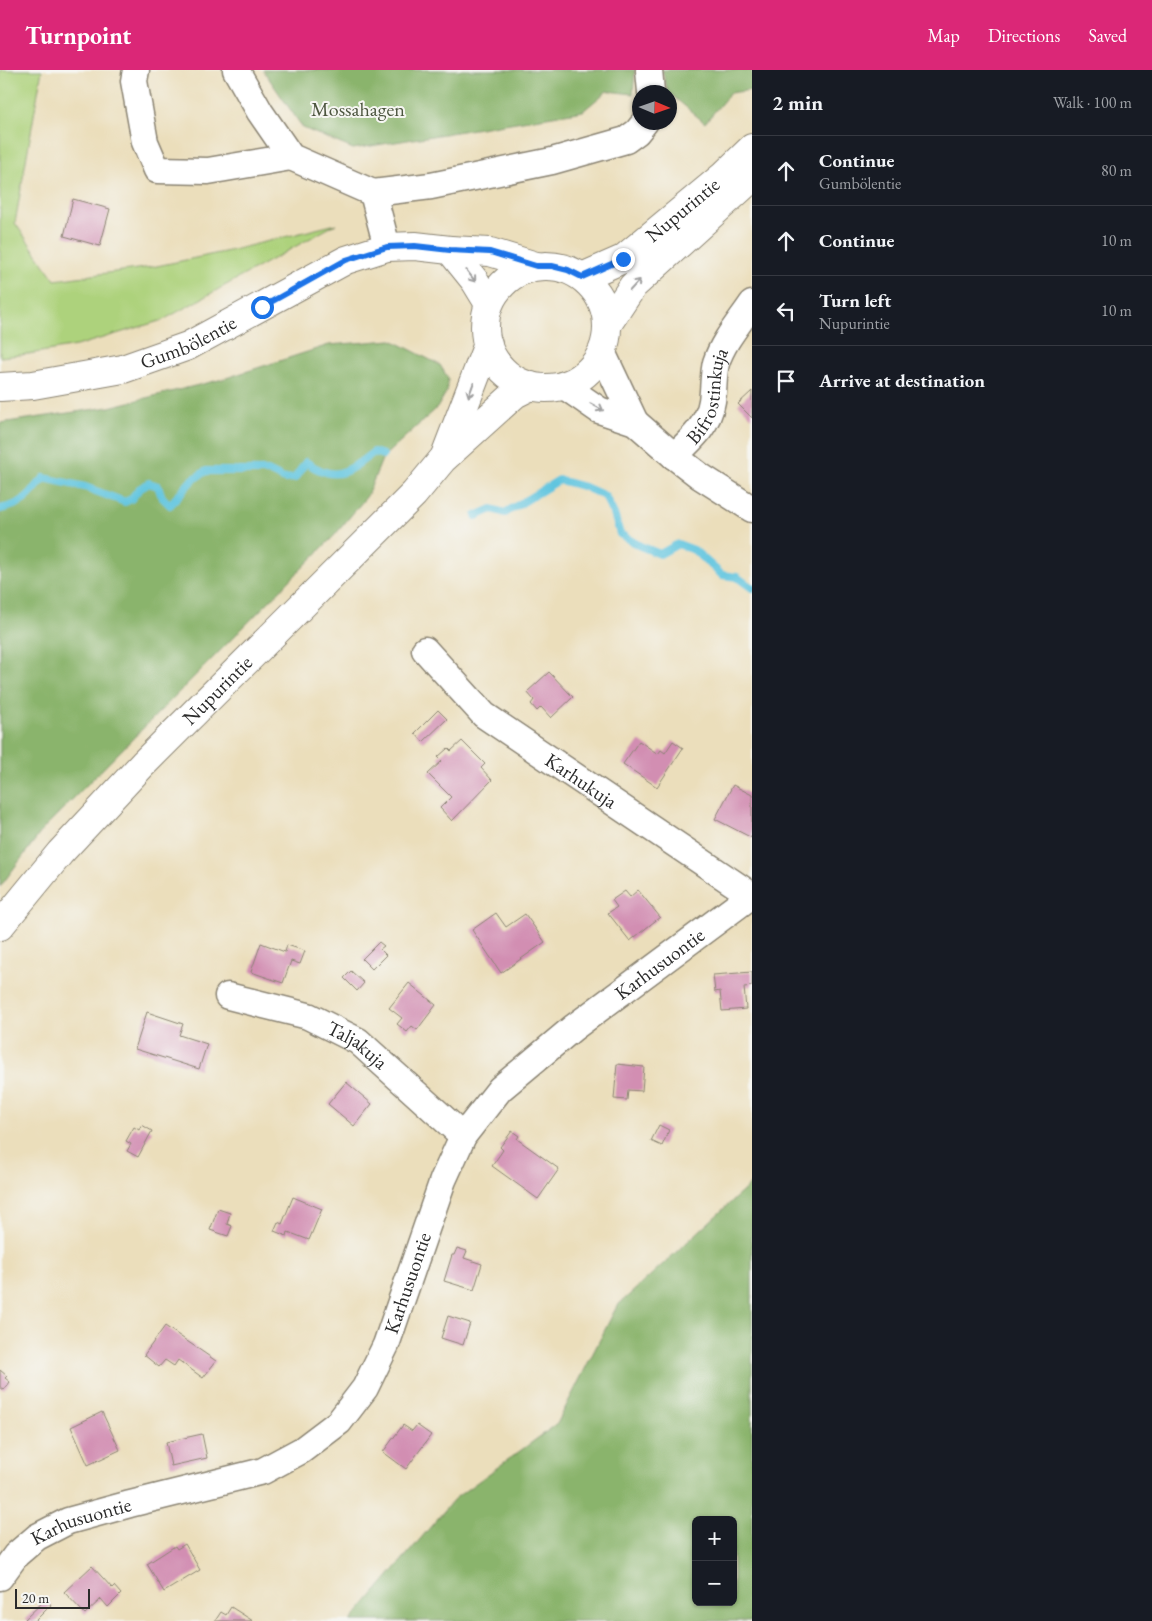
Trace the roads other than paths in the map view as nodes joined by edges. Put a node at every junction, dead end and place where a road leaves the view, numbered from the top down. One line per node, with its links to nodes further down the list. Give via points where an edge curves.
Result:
1 (136, 70): 7 (street, via 134,81 145,142 157,170 208,171)
2 (236, 70): 7 (street)
3 (649, 70): 4 (street)
4 (650, 85)
5 (638, 130): 9 (street, via 626,140 552,161 431,186)
6 (752, 148): 13 (main road, Nupurintie, via 724,176 623,259)
7 (291, 157): 9 (street)
8 (752, 178): 16 (main road, Nupurintie, one-way to 8, via 633,286)
9 (373, 193): 10 (street)
10 (387, 247): 11 (main road, Gumbölentie); 21 (main road, Gumbölentie, via 346,260 188,346 122,369)
11 (450, 250): 12 (main road, Gumbölentie, via 490,252); 14 (main road, one-way to 14)
12 (536, 266): 13 (main road, via 552,266); 14 (main road, via 517,273 500,286)
13 (582, 277): 16 (main road, via 604,306)
14 (490, 304): 17 (main road, via 485,324)
15 (752, 304): 23 (street, Bifrostinkuja, via 716,362 712,402 699,433)
16 (607, 325): 18 (main road)
17 (488, 344): 20 (main road, via 497,363 512,377); 24 (main road, Nupurintie, one-way to 24)
18 (602, 352): 19 (main road, via 579,378); 22 (street)
19 (563, 385): 20 (main road, via 548,388); 22 (street, one-way to 22, via 599,410)
20 (531, 386): 24 (main road, Nupurintie, via 515,394)
21 (0, 387)
22 (635, 422): 23 (street)
23 (674, 456): 25 (street)
24 (443, 460): 28 (main road, Nupurintie, via 414,494 137,771 60,853)
25 (752, 509)
26 (425, 650): 27 (street, Karhukuja, via 484,715)
27 (752, 895): 30 (street, Karhusuontie, via 573,1028 500,1089)
28 (0, 926)
29 (228, 996): 30 (street, Taljakuja, via 308,1016 358,1041)
30 (462, 1136): 31 (street, Karhusuontie, via 386,1345 365,1388 339,1422 302,1450 263,1471 68,1521 37,1537)
31 (0, 1576)

